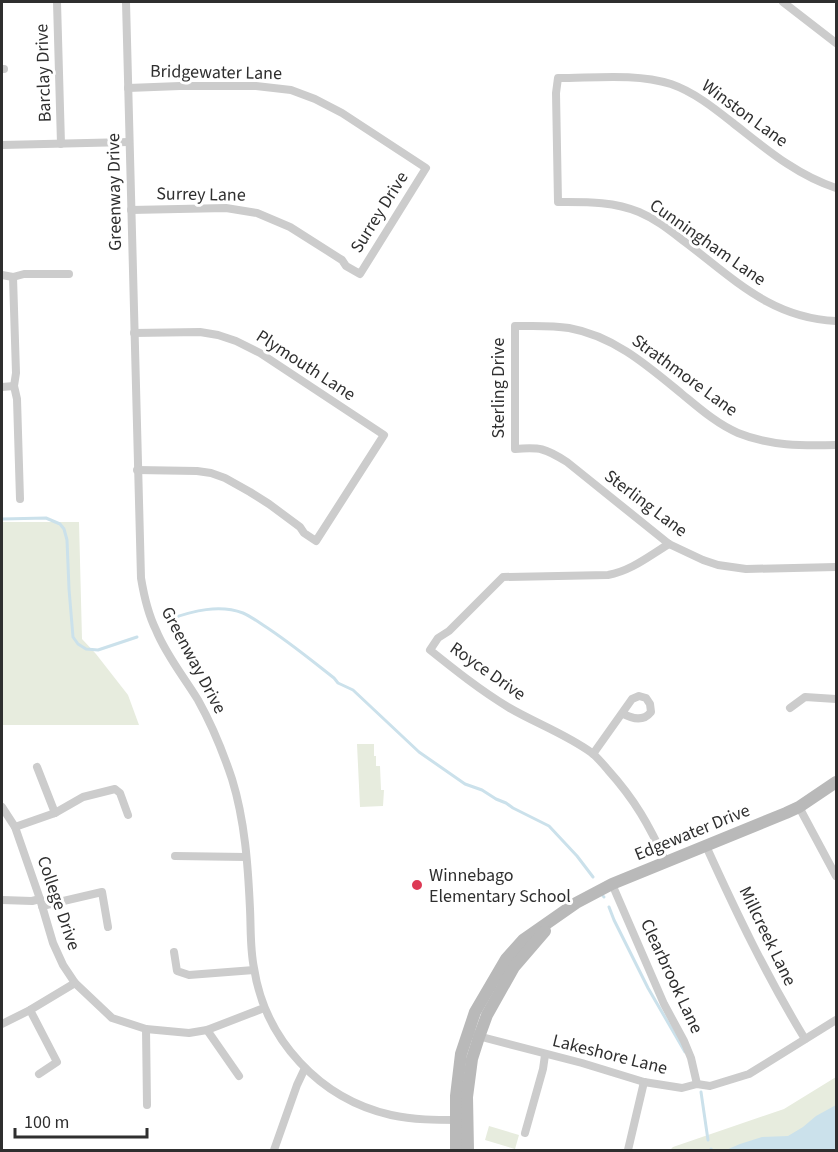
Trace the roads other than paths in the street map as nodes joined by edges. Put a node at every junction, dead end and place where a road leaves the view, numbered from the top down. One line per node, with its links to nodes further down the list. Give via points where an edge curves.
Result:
1 (57, 2): 7 (street, Barclay Drive)
2 (126, 2): 5 (street, Greenway Drive)
3 (783, 2): 4 (street)
4 (837, 43)
5 (128, 87): 6 (street, Greenway Drive); 9 (street, Bridgewater Lane, via 256,86 291,90 326,104)
6 (129, 142): 7 (street); 12 (street, Greenway Drive)
7 (61, 144): 8 (street)
8 (2, 145)
9 (426, 168): 14 (street, Surrey Drive)
10 (837, 188): 11 (street, Winston Lane, via 787,165 712,106 677,87 637,78 558,78)
11 (558, 202): 17 (street, Cunningham Lane, via 603,203 639,212 770,304 808,318)
12 (131, 210): 14 (street, Surrey Lane, via 226,208 257,213 290,227); 19 (street, Greenway Drive)
13 (69, 274): 16 (street)
14 (360, 274)
15 (2, 275): 16 (street)
16 (13, 277): 20 (street)
17 (837, 321)
18 (515, 326): 22 (street, Strathmore Lane, via 569,328 606,339 737,433 775,444); 23 (street, Sterling Drive)
19 (134, 333): 24 (street, Greenway Drive); 24 (street, Plymouth Lane, via 200,332 236,341 260,352 384,435 316,541 269,504 225,478 197,471)
20 (14, 386): 21 (street); 25 (street)
21 (2, 387)
22 (837, 445)
23 (515, 449): 26 (street, Sterling Lane, via 551,452)
24 (137, 470): 41 (street, Greenway Drive, via 141,578 147,608 221,748 238,803)
25 (20, 499)
26 (669, 544): 27 (street, Sterling Lane, via 732,568); 31 (street, Royce Drive, via 619,573 503,577 430,650 509,708)
27 (837, 567)
28 (837, 699): 29 (street, via 805,697)
29 (790, 708)
30 (622, 714): 31 (street)
31 (593, 754): 42 (street, Royce Drive, via 639,808)
32 (37, 767): 36 (street)
33 (837, 782): 35 (street, Edgewater Drive)
34 (2, 807): 38 (street, College Drive)
35 (800, 807): 39 (street, Edgewater Drive); 43 (street)
36 (55, 813): 37 (street, via 83,798 115,789); 38 (street)
37 (128, 815)
38 (15, 827): 46 (street, College Drive)
39 (706, 846): 42 (street, Edgewater Drive); 58 (street, Millcreek Lane, via 766,973)
40 (175, 856): 41 (street)
41 (246, 857): 49 (street, Greenway Drive)
42 (666, 862): 44 (street, Edgewater Drive)
43 (837, 876)
44 (612, 884): 57 (street, Edgewater Drive, via 560,914 524,940 506,959 475,1012); 64 (street, Clearbrook Lane, via 684,1041)
45 (2, 900): 46 (street)
46 (41, 902): 47 (street, via 102,892); 50 (street, College Drive, via 53,943)
47 (108, 927)
48 (174, 952): 49 (street, via 177,971 189,975)
49 (254, 970): 51 (street, Greenway Drive)
50 (75, 983): 52 (street); 55 (street, College Drive, via 112,1018)
51 (264, 1008): 56 (street, College Drive); 60 (street, Greenway Drive, via 283,1042)
52 (30, 1010): 54 (street); 61 (street, via 57,1062)
53 (837, 1020): 58 (street, Lakeshore Lane)
54 (2, 1024)
55 (146, 1029): 56 (street, College Drive, via 189,1033); 65 (street)
56 (207, 1030): 62 (street)
57 (473, 1035): 59 (street, Lakeshore Lane); 66 (street, Edgewater Drive, via 461,1054 456,1096)
58 (805, 1039): 64 (street, Lakeshore Lane, via 749,1074 710,1086)
59 (545, 1055): 63 (street, Lakeshore Lane); 67 (street)
60 (305, 1068): 66 (street, Greenway Drive, via 362,1106 407,1118); 68 (street)
61 (39, 1074)
62 (239, 1076)
63 (644, 1082): 64 (street, Lakeshore Lane, via 682,1088); 71 (street)
64 (697, 1084)
65 (147, 1105)
66 (461, 1120): 69 (street, Edgewater Drive); 70 (street, Edgewater Drive)
67 (525, 1133)
68 (274, 1150)
69 (456, 1150)
70 (468, 1150)
71 (628, 1150)

